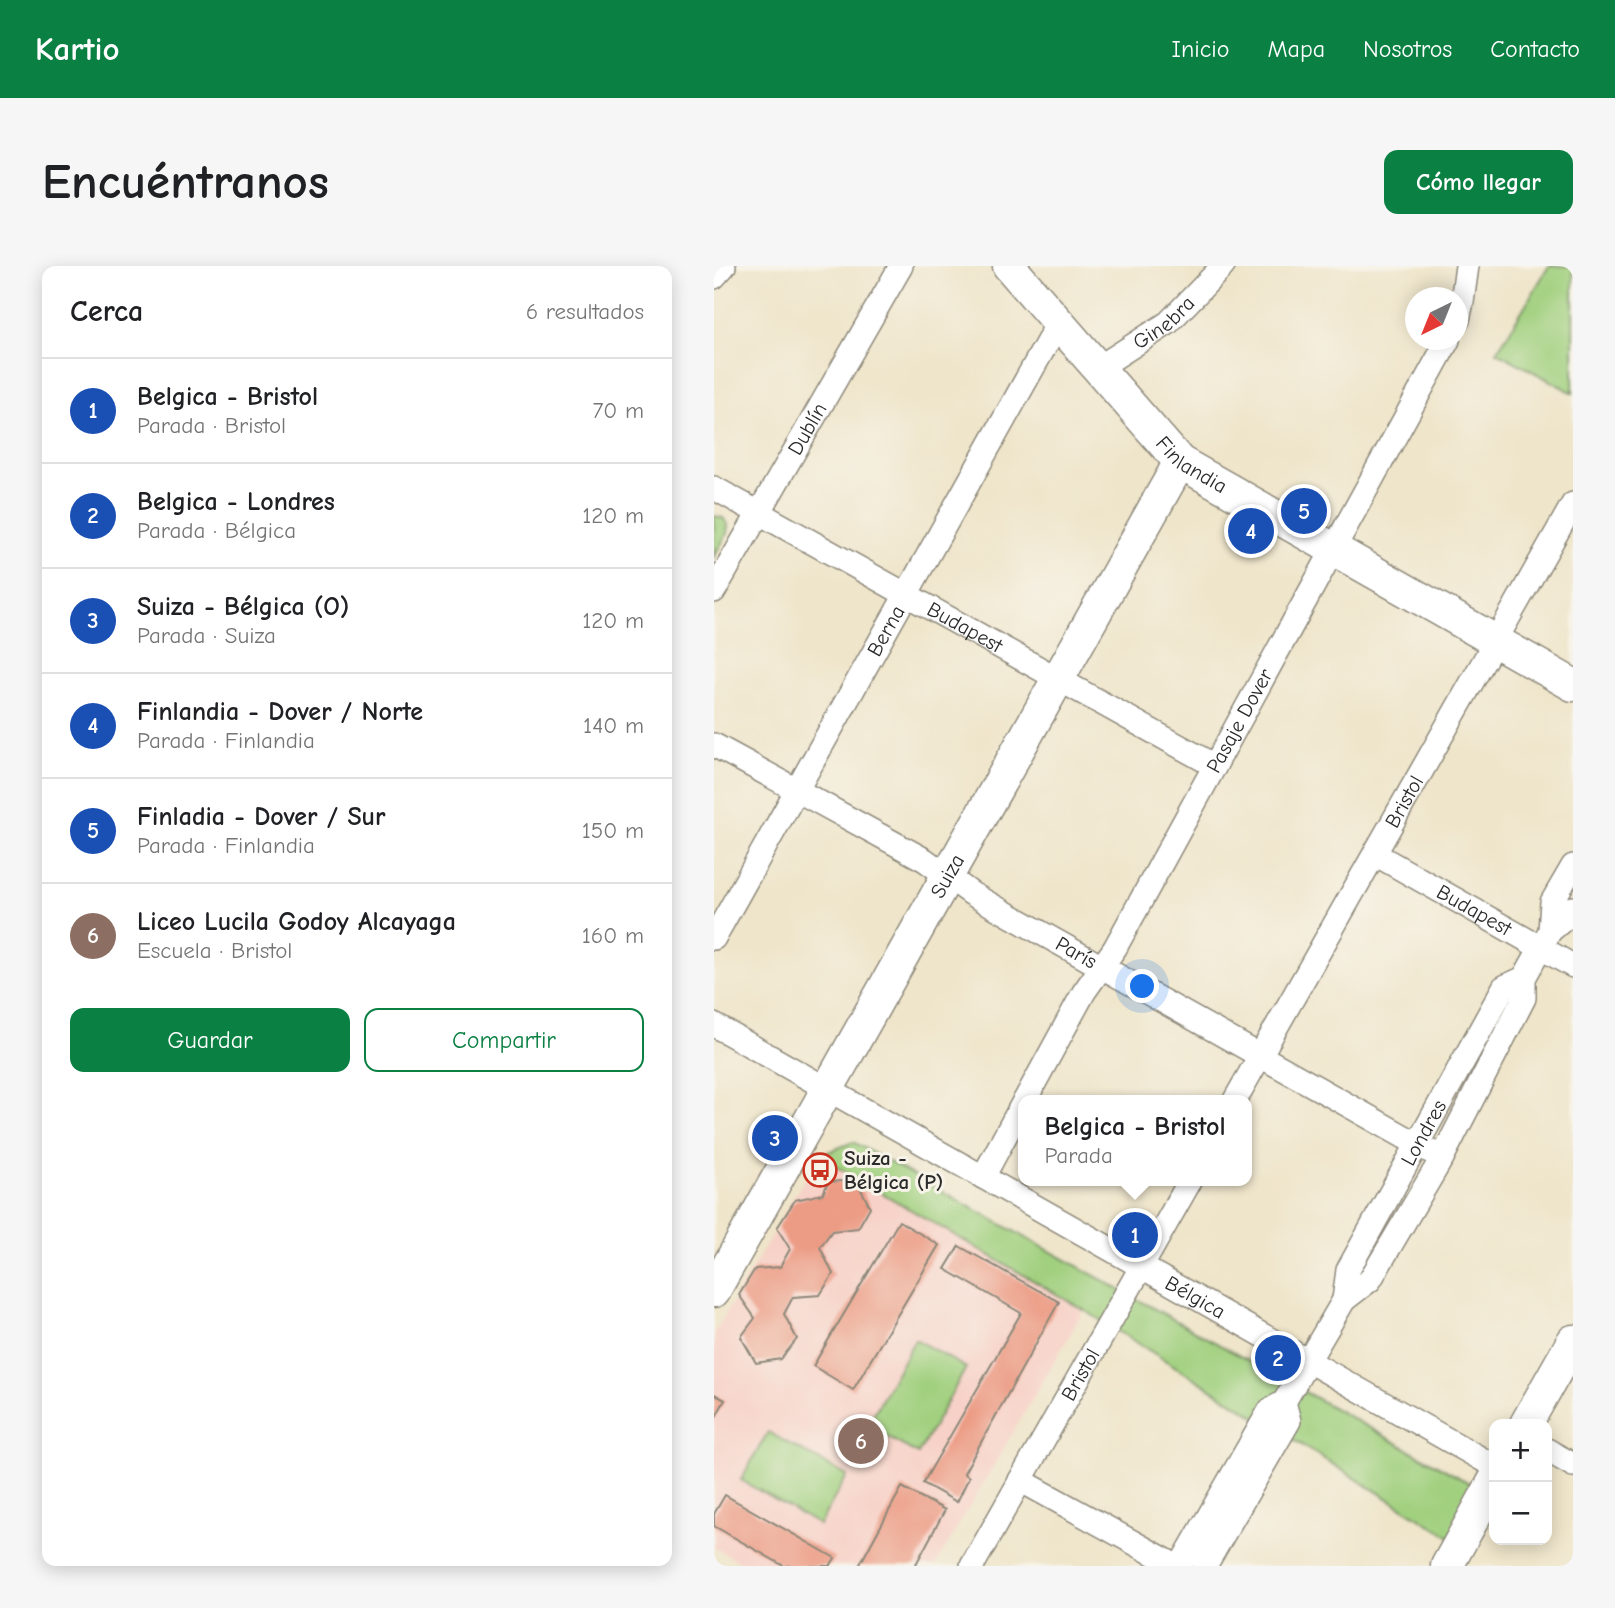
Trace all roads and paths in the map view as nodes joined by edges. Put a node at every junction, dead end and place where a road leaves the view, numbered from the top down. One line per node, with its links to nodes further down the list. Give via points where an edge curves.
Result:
1 (724, 266): 6 (street)
2 (901, 266): 14 (street, Dublín)
3 (1009, 266): 8 (street, Finlandia)
4 (1223, 266): 10 (street, Ginebra, via 1168,323)
5 (1466, 266): 7 (street)
6 (714, 277)
7 (1463, 287)
8 (1058, 323): 10 (street, Finlandia); 17 (street, Berna)
9 (1442, 350): 15 (street, Pasaje Dover)
10 (1098, 368): 11 (street, Finlandia)
11 (1180, 462): 15 (street, Finlandia); 19 (street, Suiza)
12 (714, 488): 14 (street, Budapest)
13 (1573, 504): 18 (street, Bristol)
14 (758, 513): 16 (street, Dublín); 17 (street, Budapest)
15 (1333, 549): 18 (street, Finlandia); 22 (street, Pasaje Dover)
16 (714, 591)
17 (907, 595): 19 (street, Budapest); 23 (street, Berna)
18 (1495, 641): 20 (street, Finlandia); 24 (street, Bristol)
19 (1058, 679): 22 (street, Budapest); 26 (street, Suiza)
20 (1573, 685)
21 (714, 745): 23 (street, París)
22 (1215, 766): 30 (street, Pasaje Dover)
23 (797, 790): 26 (street, París); 28 (street, Berna)
24 (1375, 854): 29 (street, Budapest); 34 (street, Bristol)
25 (1573, 866): 29 (street, Londres, via 1552,902)
26 (947, 876): 30 (street, París); 35 (street, Suiza)
27 (1573, 908): 29 (street, Londres)
28 (714, 938)
29 (1545, 939): 31 (street, Budapest); 32 (street, Londres)
30 (1101, 966): 34 (street, París); 36 (street, Pasaje Dover)
31 (1573, 966)
32 (1524, 978): 39 (street, Londres, via 1504,986); 40 (street, Londres, via 1524,998)
33 (714, 1026): 35 (street, Bélgica)
34 (1260, 1056): 37 (street, Bristol); 39 (street, París)
35 (827, 1090): 41 (street, Bélgica); 44 (street, Suiza)
36 (1028, 1095)
37 (1238, 1095)
38 (1018, 1113): 41 (street, Pasaje Dover)
39 (1418, 1144): 40 (street, París); 45 (street, Londres, via 1348,1270)
40 (1442, 1158): 45 (street, Londres, via 1370,1280)
41 (983, 1177): 43 (street, Bélgica)
42 (1187, 1186): 43 (street, Bristol)
43 (1141, 1267): 47 (street, Bélgica); 53 (street, Bristol)
44 (714, 1291)
45 (1344, 1300): 47 (street, Londres)
46 (1573, 1341): 49 (street)
47 (1308, 1361): 48 (street, Londres); 51 (street, Bélgica)
48 (1284, 1402): 56 (street, Londres, via 1270,1410); 57 (street, Londres, via 1289,1421)
49 (1529, 1419)
50 (1552, 1453): 52 (street)
51 (1489, 1463)
52 (1573, 1465)
53 (1020, 1480): 55 (street, Bristol); 56 (street)
54 (1493, 1482): 58 (street)
55 (972, 1566)
56 (1178, 1566)
57 (1205, 1566)
58 (1447, 1566)

